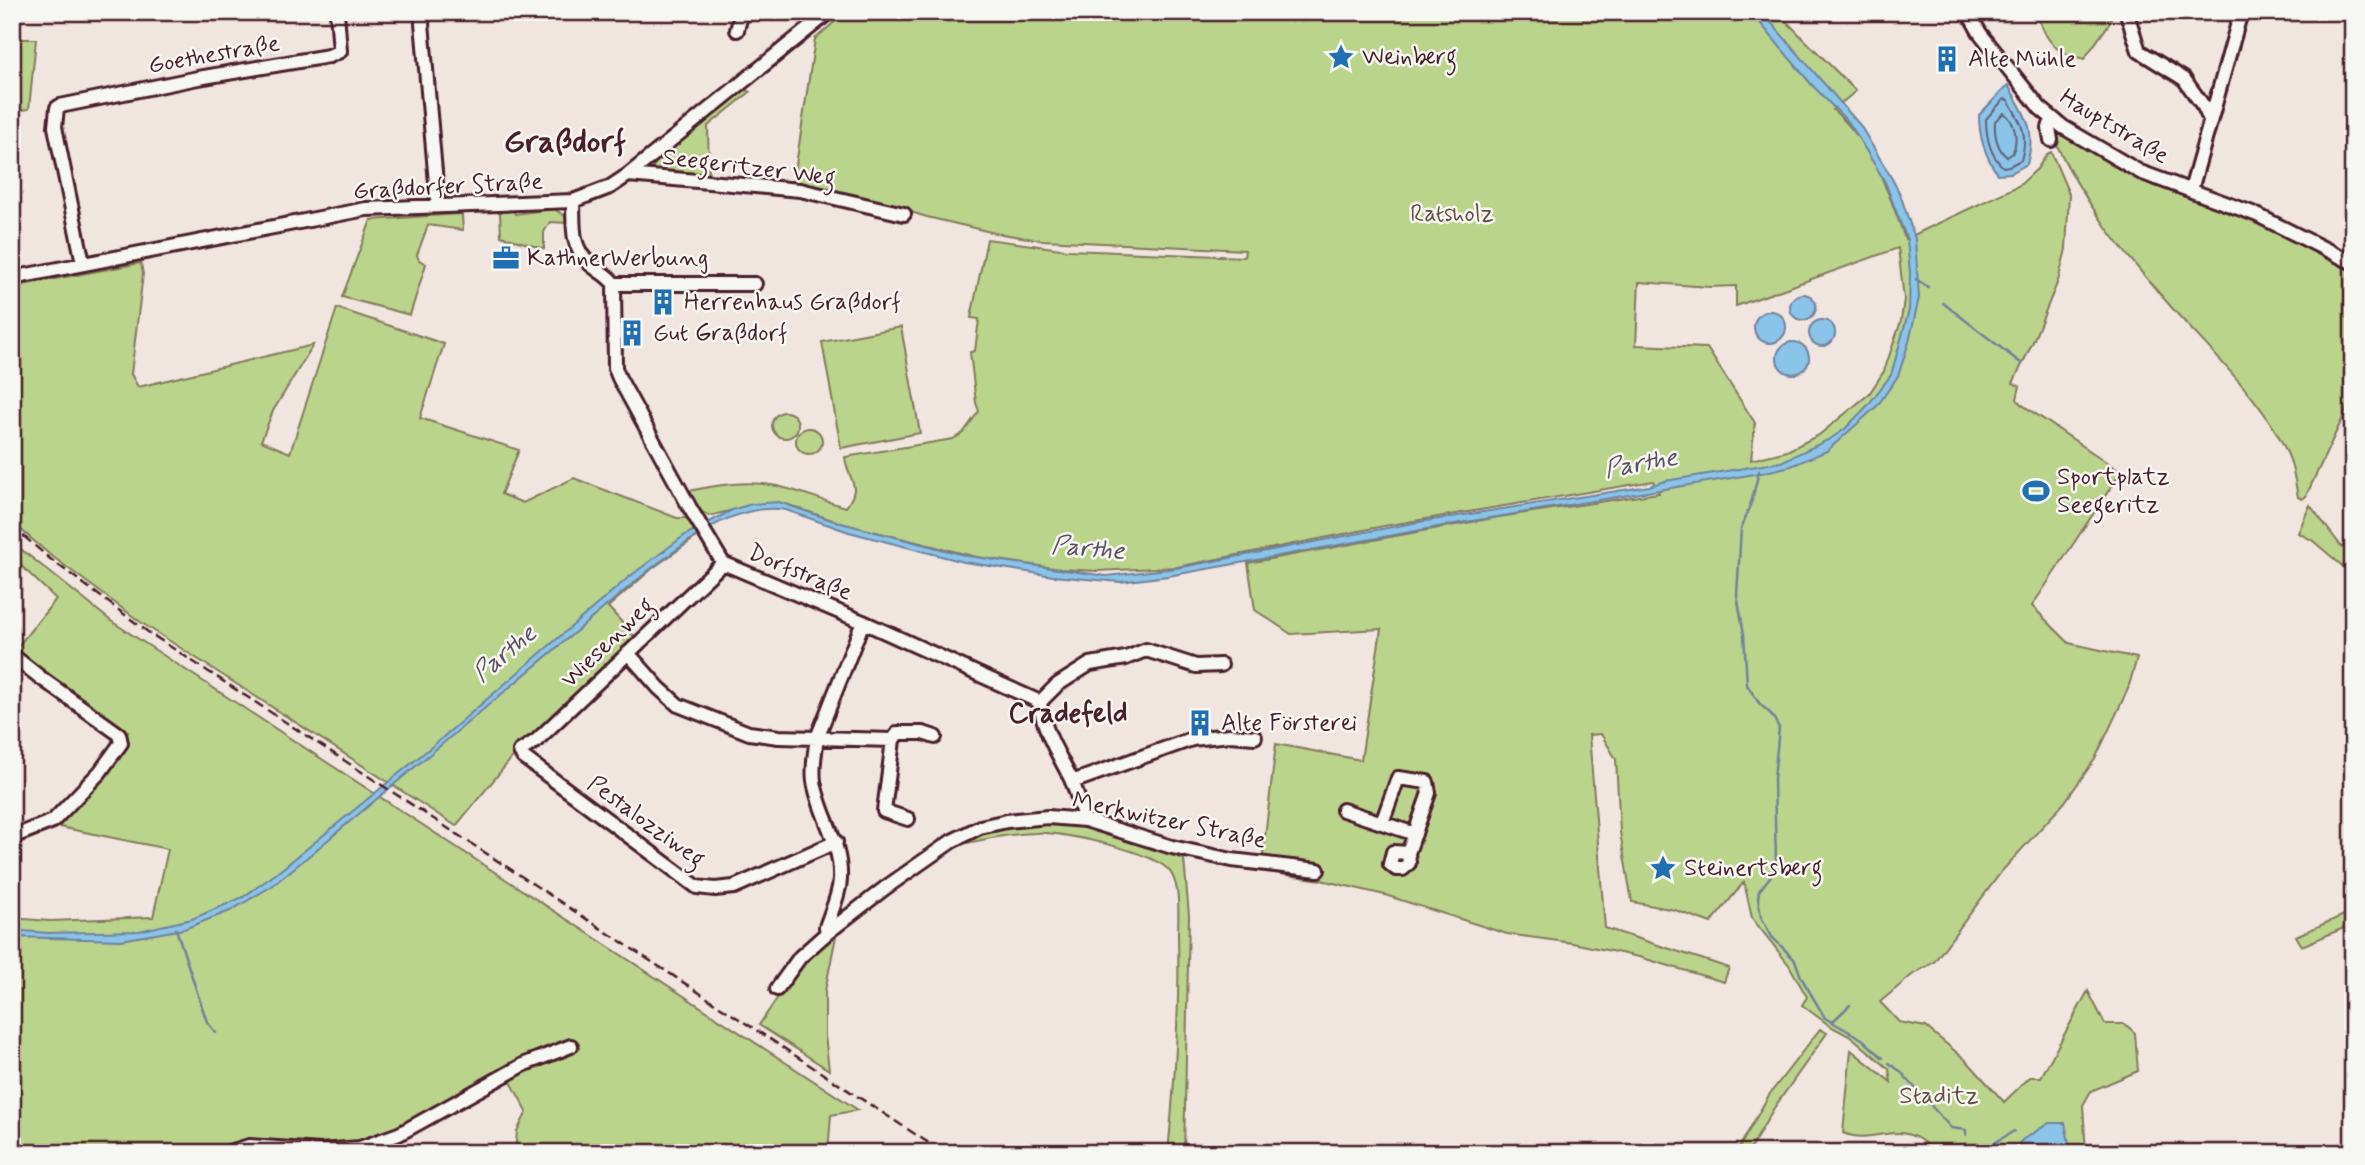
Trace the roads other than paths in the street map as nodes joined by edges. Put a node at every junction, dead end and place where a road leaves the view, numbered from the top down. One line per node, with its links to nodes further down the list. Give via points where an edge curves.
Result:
1 (337, 12): 17 (street, Goethestraße, via 340,51 329,56 57,108 55,127)
2 (424, 12): 15 (street)
3 (742, 12): 8 (street)
4 (829, 12): 12 (street, Graßdorfer Straße)
5 (1968, 12): 9 (street, Hauptstraße, via 1990,46)
6 (2241, 12): 10 (street)
7 (2128, 17): 10 (street, via 2139,51 2184,79)
8 (737, 30)
9 (2052, 119): 11 (street); 13 (street, Hauptstraße, via 2140,172)
10 (2210, 120): 13 (street)
11 (2051, 140)
12 (628, 175): 14 (street, Graßdorfer Straße); 16 (street, Seegeritzer Weg, via 800,190)
13 (2191, 190): 18 (street, Hauptstraße, via 2255,214)
14 (573, 201): 15 (street, Graßdorfer Straße); 20 (street, via 578,251)
15 (438, 206): 17 (street, Graßdorfer Straße, via 366,209)
16 (904, 214)
17 (83, 263): 19 (street, Graßdorfer Straße)
18 (2353, 263)
19 (12, 278)
20 (614, 284): 21 (street); 22 (street, Dorfstraße, via 615,368)
21 (755, 285)
22 (723, 563): 23 (street, Dorfstraße); 24 (street, Wiesenweg)
23 (863, 622): 27 (street, Dorfstraße); 30 (street)
24 (628, 653): 30 (street, via 678,705 702,716 749,733); 32 (street, Wiesenweg)
25 (12, 654): 39 (street, via 119,734 121,743 53,821)
26 (1221, 665): 27 (street, via 1196,666 1146,650 1090,664)
27 (1040, 702): 33 (street, via 1047,733)
28 (935, 737): 31 (street, via 898,733)
29 (1255, 737): 33 (street, via 1192,739)
30 (817, 738): 31 (street); 40 (street, via 814,783)
31 (893, 740): 35 (street, via 884,811)
32 (520, 751): 40 (street, Pestalozziweg, via 696,887 734,887)
33 (1072, 782): 36 (street)
34 (1343, 810): 37 (street)
35 (908, 820)
36 (1085, 820): 42 (street, Merkwitzer Straße, via 1208,855); 43 (street, Merkwitzer Straße, via 1048,817 980,827 952,841)
37 (1382, 823): 38 (street); 38 (street, via 1398,778 1427,782 1429,793)
38 (1415, 834): 41 (street)
39 (12, 837)
40 (836, 842): 43 (street, via 840,883)
41 (1408, 853)
42 (1318, 870)
43 (827, 933): 44 (street, Merkwitzer Straße, via 800,957)
44 (777, 989)
45 (571, 1046): 46 (street, via 525,1064 399,1134 360,1148 320,1151 249,1146)
46 (226, 1153)

